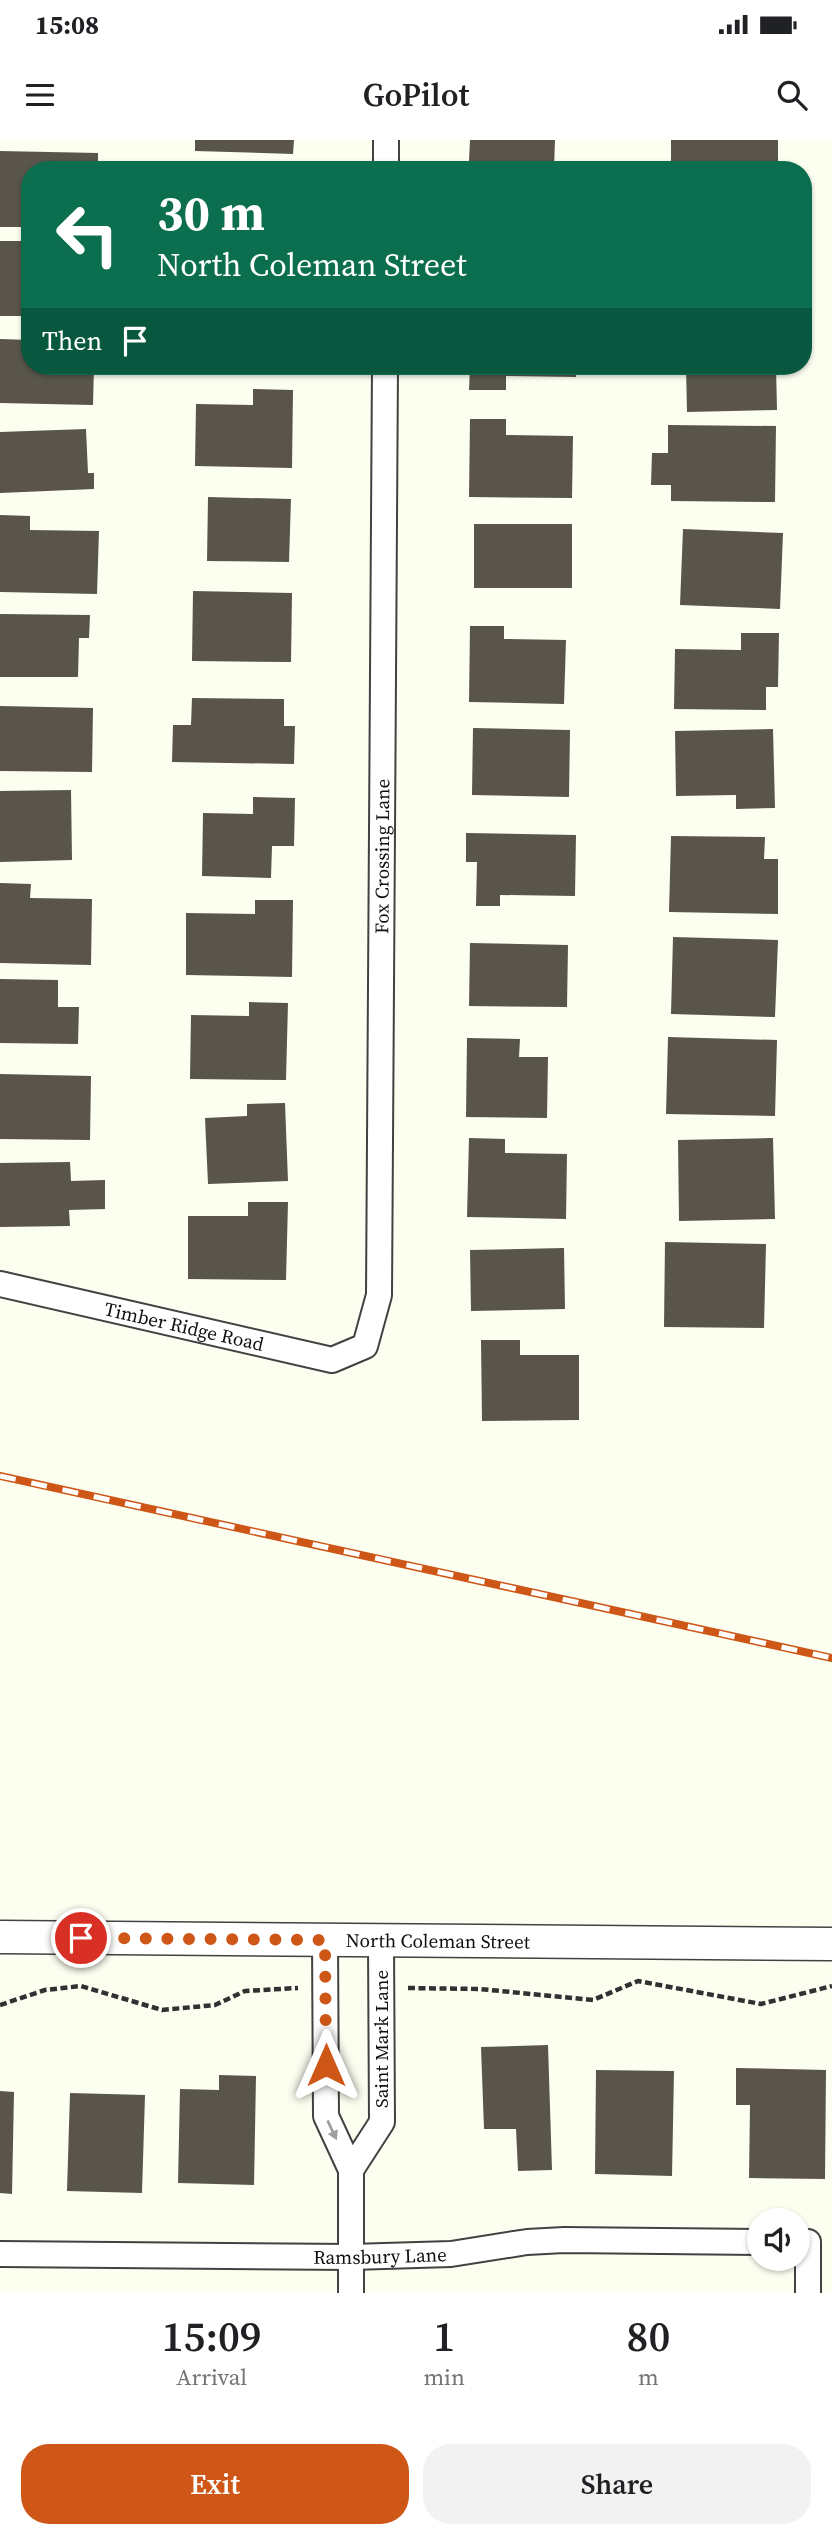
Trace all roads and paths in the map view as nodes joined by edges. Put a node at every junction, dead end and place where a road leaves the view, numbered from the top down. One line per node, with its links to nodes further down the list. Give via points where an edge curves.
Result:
1 (386, 140): 2 (street)
2 (386, 161)
3 (385, 375): 5 (street, Fox Crossing Lane, via 379,1295)
4 (0, 1284): 5 (street, Timber Ridge Road, via 332,1360)
5 (365, 1346)
6 (0, 1937): 7 (street, North Coleman Street)
7 (325, 1940): 8 (street, North Coleman Street); 11 (street)
8 (381, 1942): 9 (street, North Coleman Street); 12 (street, Saint Mark Lane)
9 (832, 1944)
10 (832, 1986): 12 (path, via 761,2004 638,1981 593,2000 480,1989)
11 (325, 1988): 13 (path, via 245,1991 215,2005 162,2010 81,1986 45,1990); 14 (street, one-way to 14, via 326,2116)
12 (381, 1988): 14 (street, Saint Mark Lane, via 382,2122)
13 (0, 2004)
14 (351, 2170): 18 (street)
15 (747, 2242): 18 (street, Ramsbury Lane, via 564,2240 451,2254)
16 (813, 2242): 20 (street)
17 (0, 2254): 18 (street, Ramsbury Lane)
18 (351, 2257): 19 (street)
19 (351, 2293)
20 (808, 2293)

